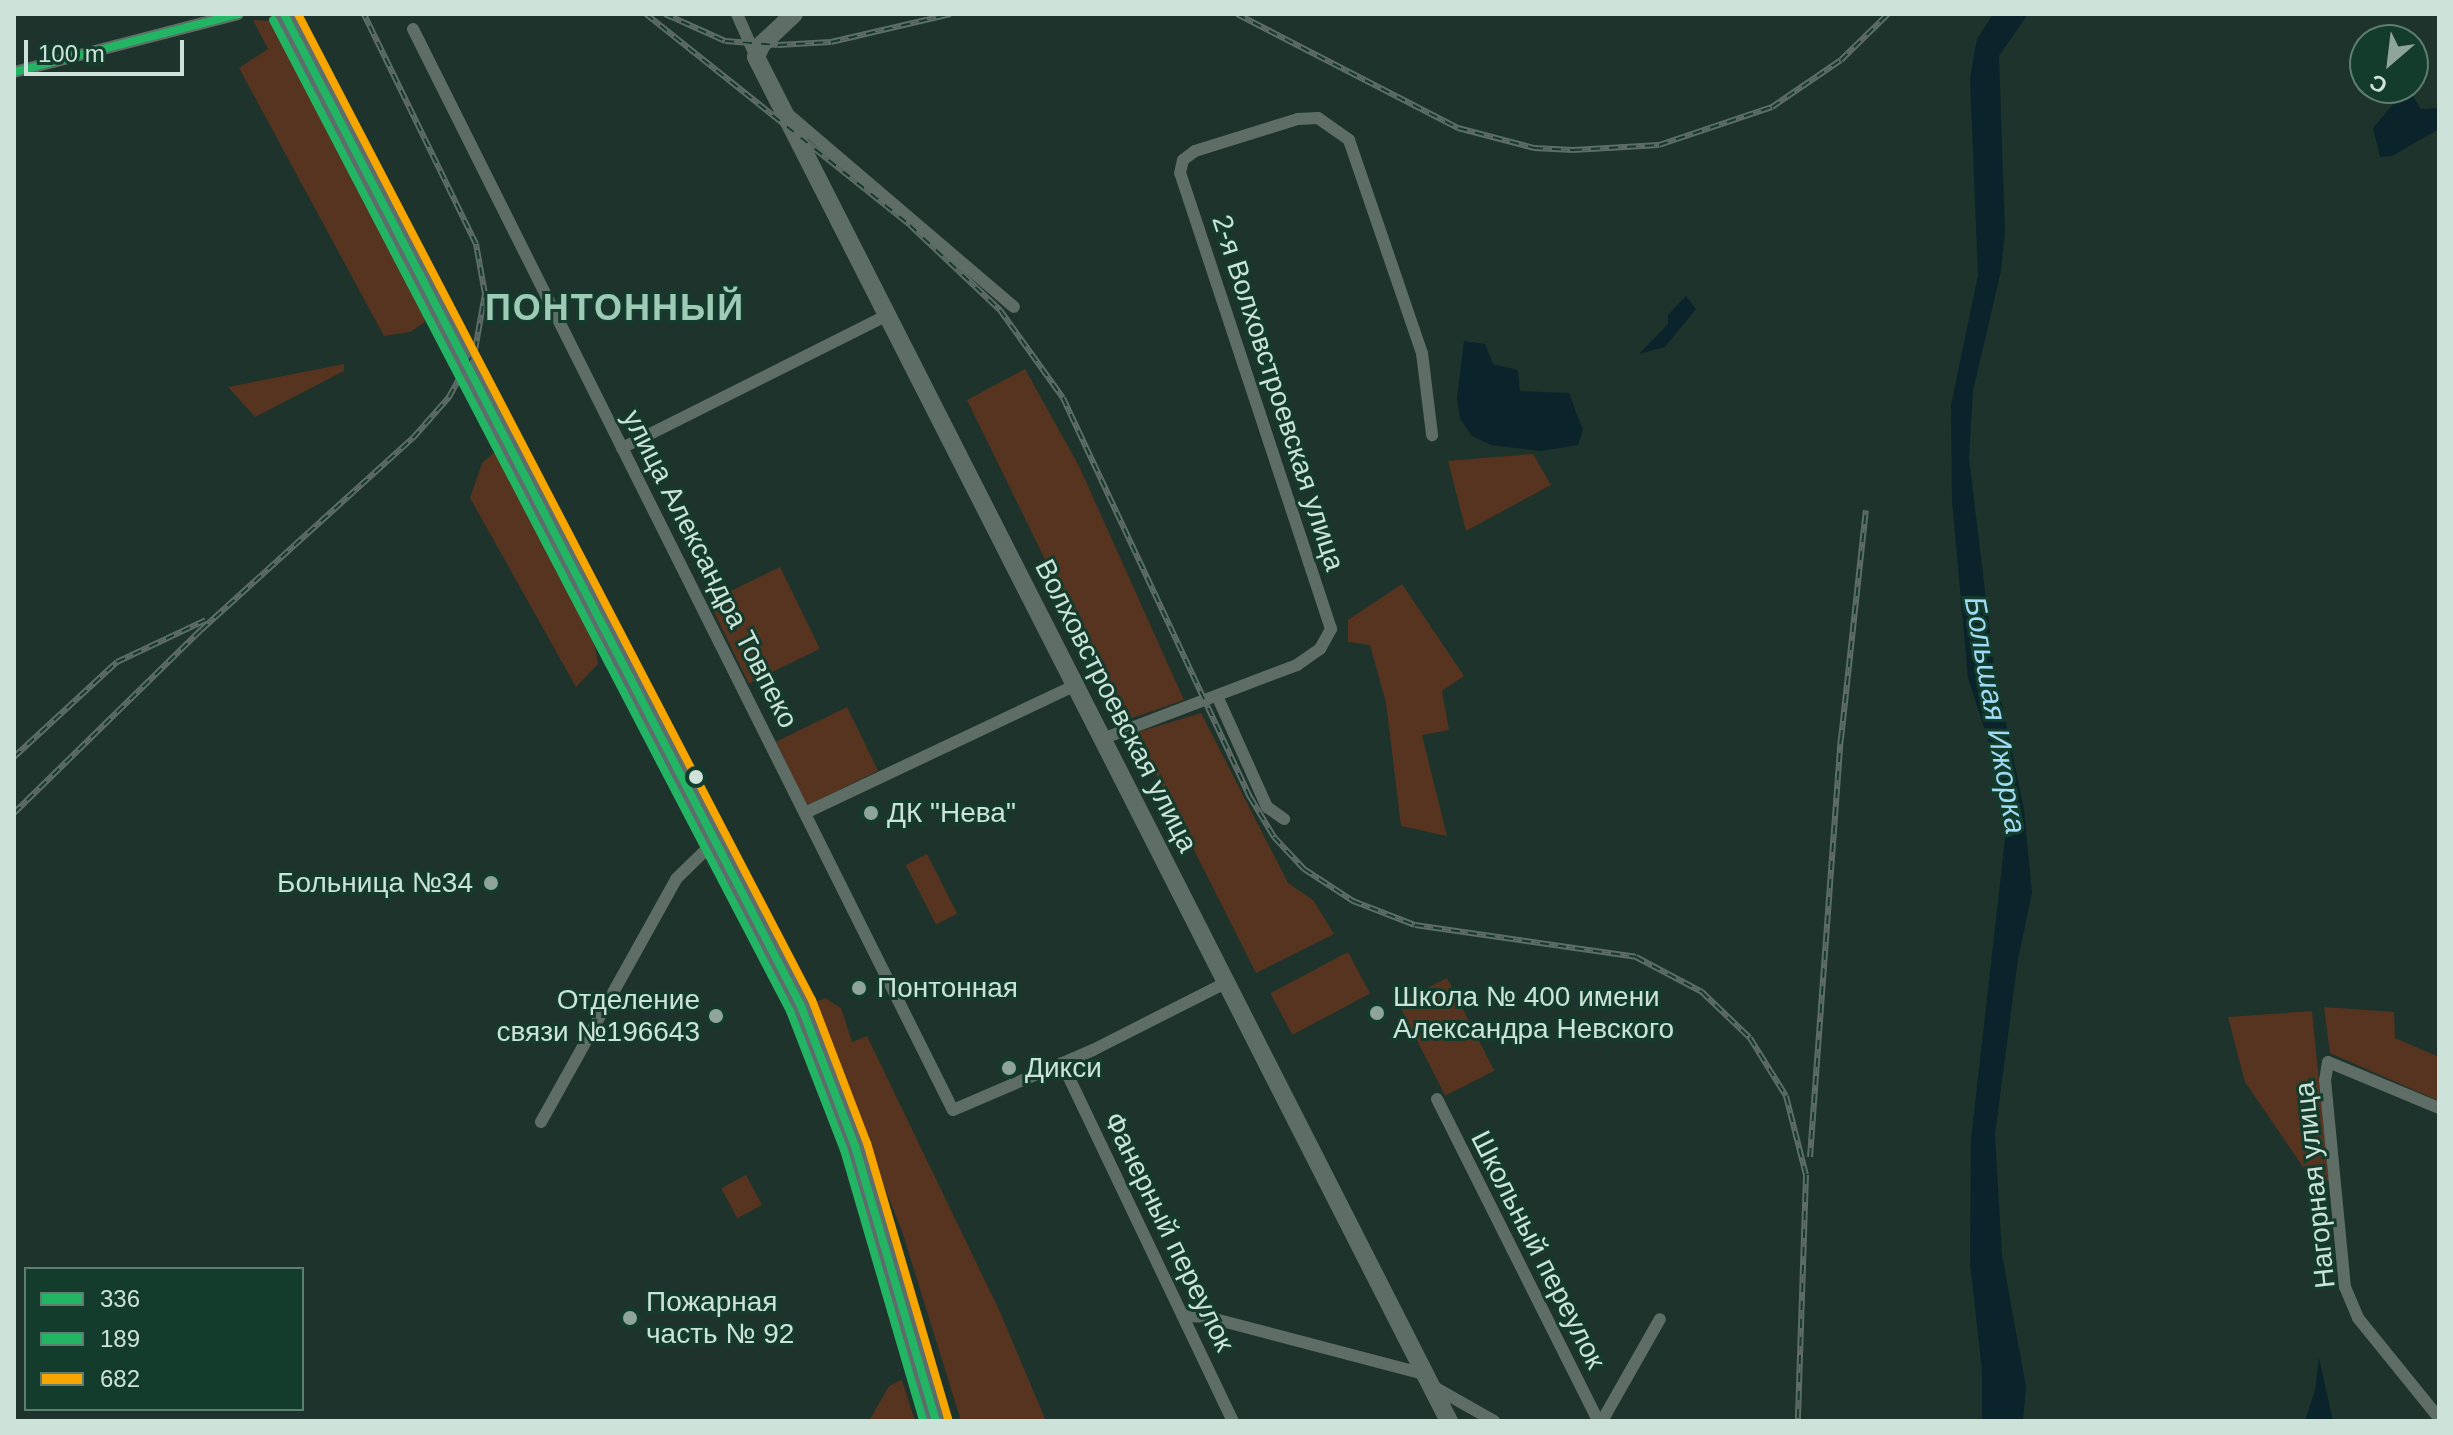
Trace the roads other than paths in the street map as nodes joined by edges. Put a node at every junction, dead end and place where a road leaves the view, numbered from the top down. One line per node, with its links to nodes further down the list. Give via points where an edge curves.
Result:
1 (238, 14): 7 (street)
2 (284, 14): 18 (main road)
3 (737, 14): 6 (street, Волховстроевская улица)
4 (794, 14): 6 (street, via 762,44)
5 (413, 29): 12 (street, улица Александра Товпеко)
6 (756, 57): 8 (street, Волховстроевская улица)
7 (14, 72)
8 (782, 109): 9 (street); 10 (street, Волховстроевская улица)
9 (1014, 307)
10 (886, 316): 12 (street); 13 (street, Волховстроевская улица)
11 (1432, 435): 14 (street, 2-я Волховстроевская улица, via 1422,353 1349,140 1318,118 1298,119 1195,151 1183,160 1180,173 1331,629 1320,649 1297,665)
12 (622, 448): 16 (street, улица Александра Товпеко)
13 (1074, 686): 15 (street, Волховстроевская улица); 16 (street)
14 (1218, 698): 15 (street); 17 (street, via 1267,807)
15 (1102, 739): 19 (street, Волховстроевская улица)
16 (805, 813): 20 (street, улица Александра Товпеко, via 953,1110)
17 (1284, 819)
18 (717, 839): 23 (street, via 676,879); 28 (main road, via 799,1002 836,1092)
19 (1225, 983): 20 (street); 26 (street, Волховстроевская улица)
20 (1062, 1063): 24 (street, Фанерный переулок)
21 (1437, 1099): 32 (street, Школьный переулок)
22 (2439, 1108): 27 (street, Нагорная улица, via 2328,1062 2325,1080 2345,1287 2358,1318)
23 (541, 1122)
24 (1183, 1316): 26 (street, via 1207,1317); 29 (street, Фанерный переулок)
25 (1660, 1319): 32 (street)
26 (1428, 1380): 30 (street, Волховстроевская улица); 31 (street)
27 (2439, 1418)
28 (936, 1421)
29 (1233, 1421)
30 (1449, 1421)
31 (1494, 1421)
32 (1600, 1421)

